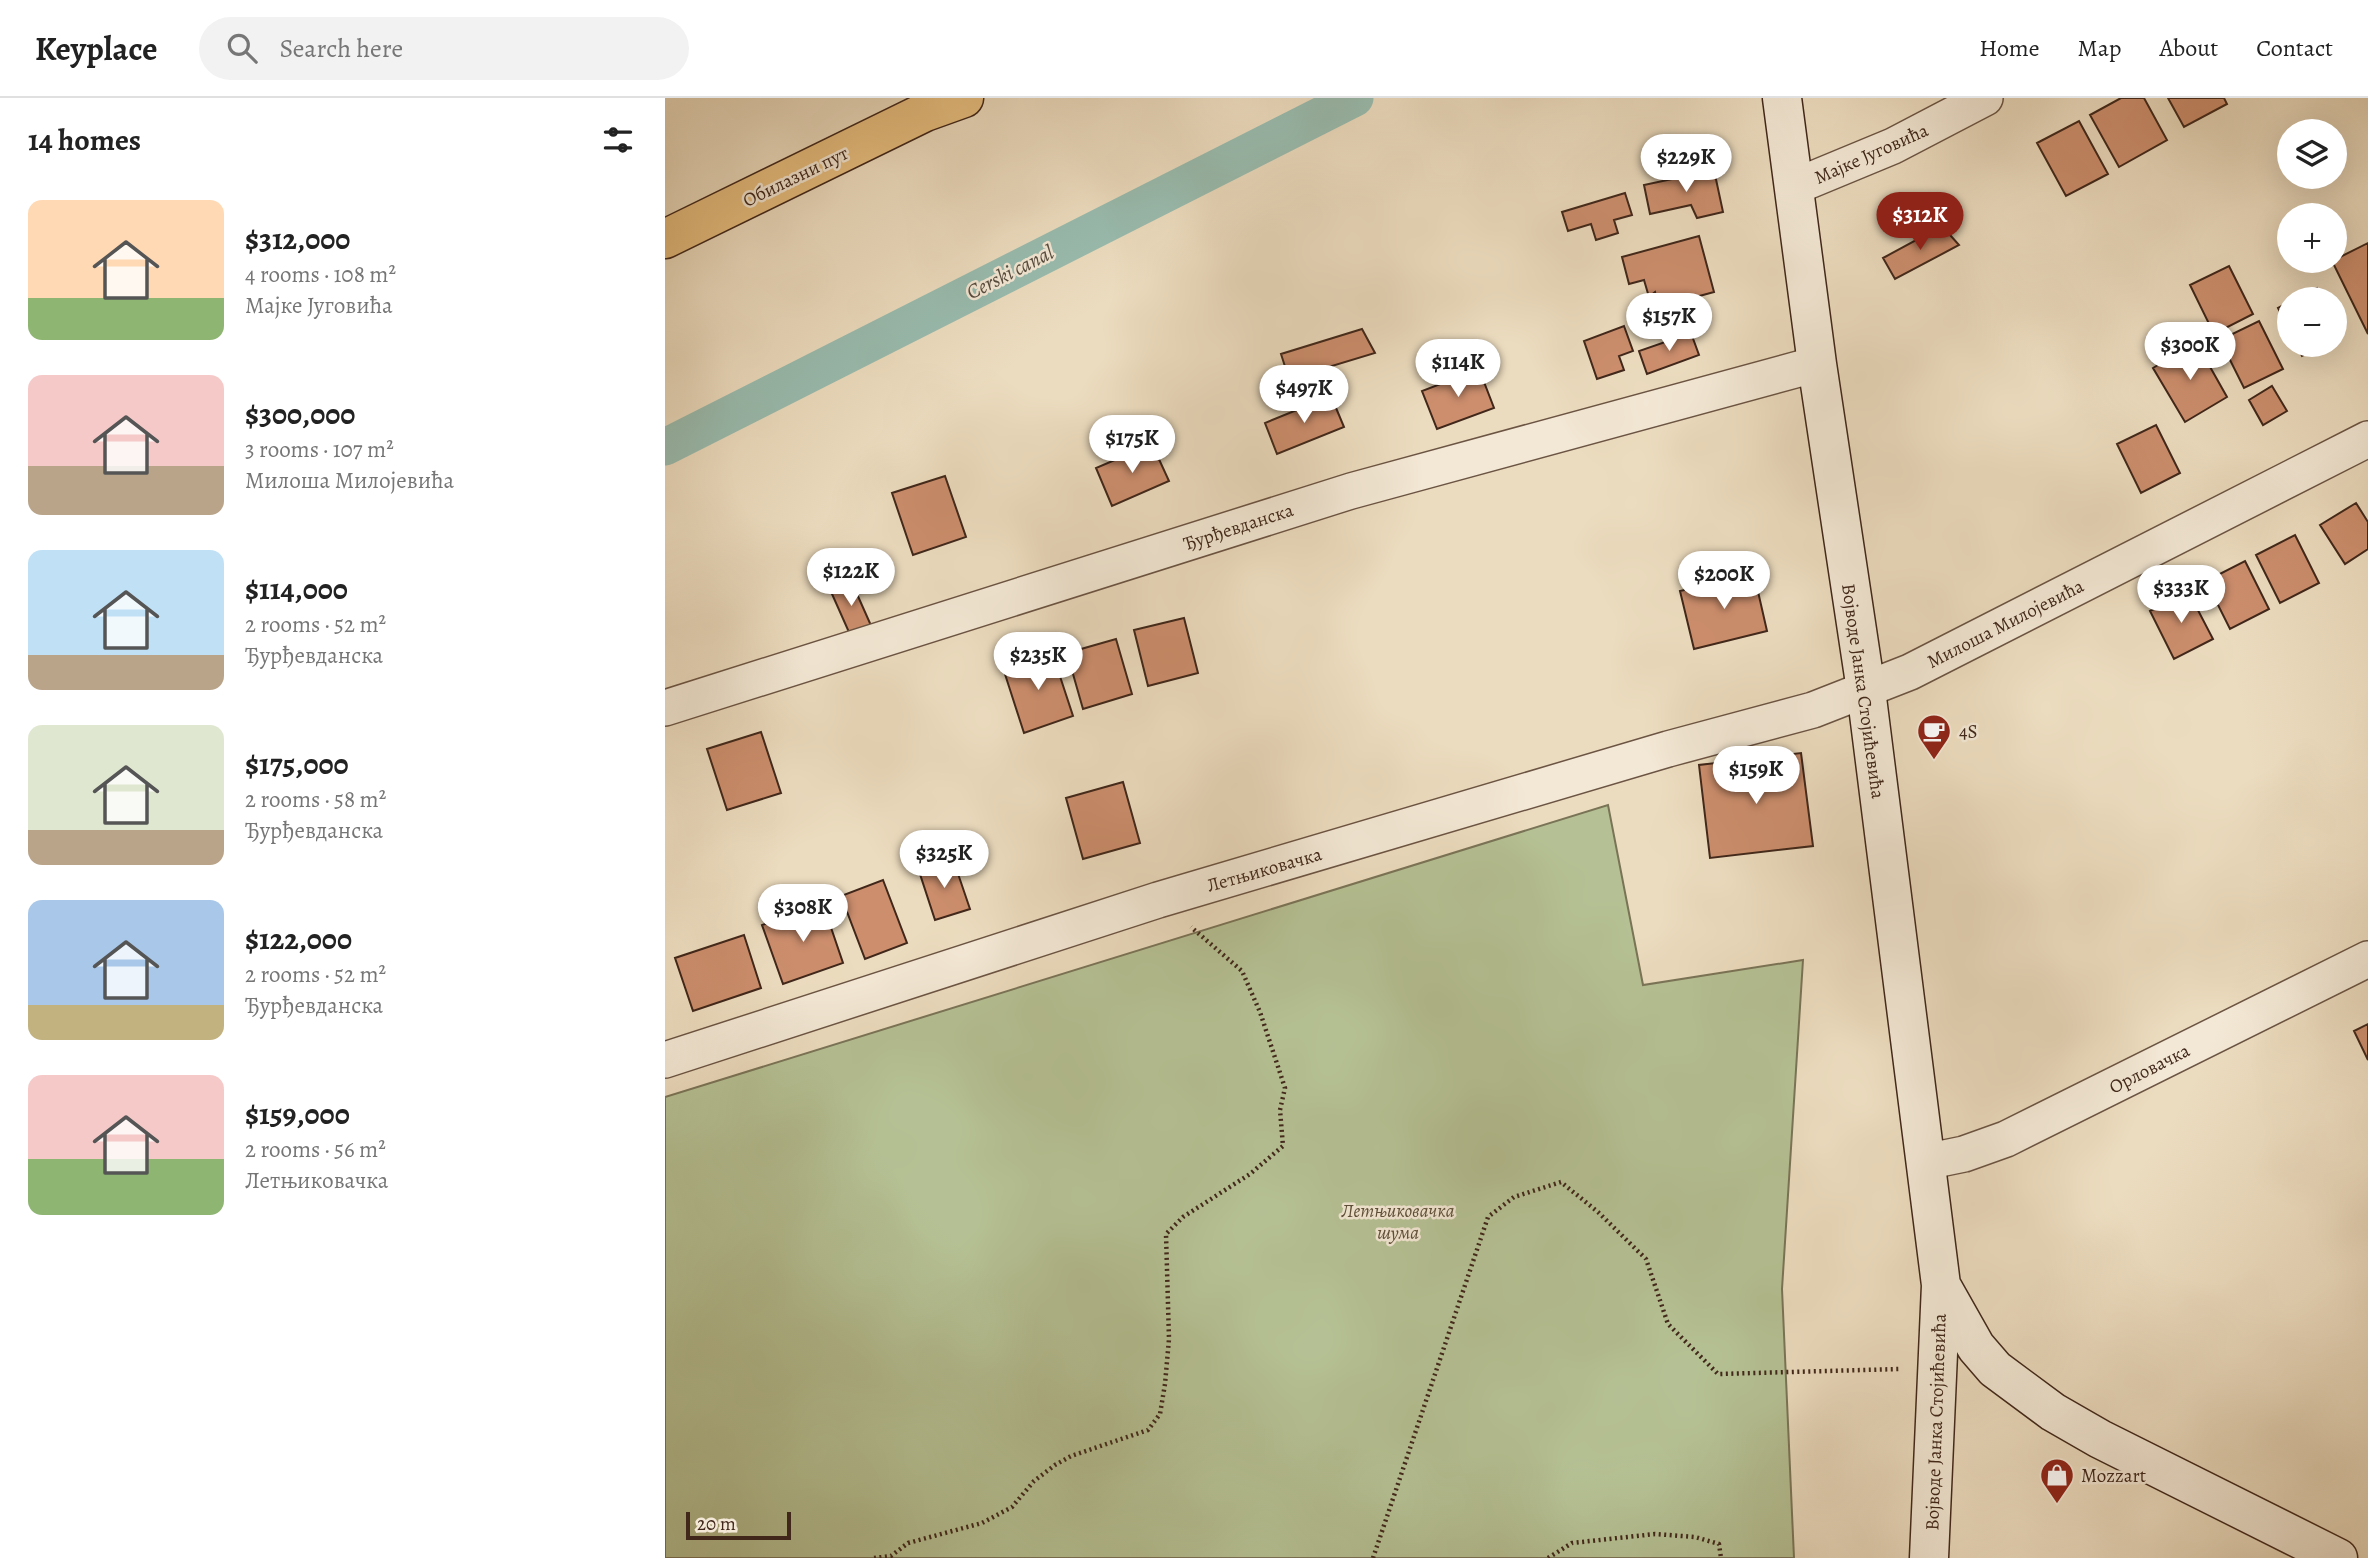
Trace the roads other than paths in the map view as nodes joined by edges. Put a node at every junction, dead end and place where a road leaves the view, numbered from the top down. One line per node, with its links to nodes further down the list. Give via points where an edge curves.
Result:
1 (964, 98): 4 (main road, Обилазни пут)
2 (1782, 98): 5 (street, Војводе Јанка Стојићевића)
3 (1985, 98): 5 (street, Мајке Југовића, via 1893,146)
4 (936, 105): 6 (main road, Обилазни пут)
5 (1794, 187): 7 (street, Војводе Јанка Стојићевића)
6 (665, 239)
7 (1817, 364): 9 (street, Војводе Јанка Стојићевића); 10 (street, Ђурђевданска, via 1351,491)
8 (2368, 439): 9 (street, Милоша Милојевића, via 1910,672)
9 (1866, 690): 12 (street, Летњиковачка, via 1813,710 1158,900); 13 (street, Војводе Јанка Стојићевића)
10 (665, 708)
11 (2368, 959): 13 (street, Орловачка, via 2006,1139)
12 (665, 1060)
13 (1925, 1162): 14 (street, Војводе Јанка Стојићевића)
14 (1941, 1285): 15 (street, Војводе Јанка Стојићевића); 16 (street, Војводе Јанка Стојићевића, via 1970,1337 1995,1369 2053,1412)
15 (1929, 1558)
16 (2338, 1558)

